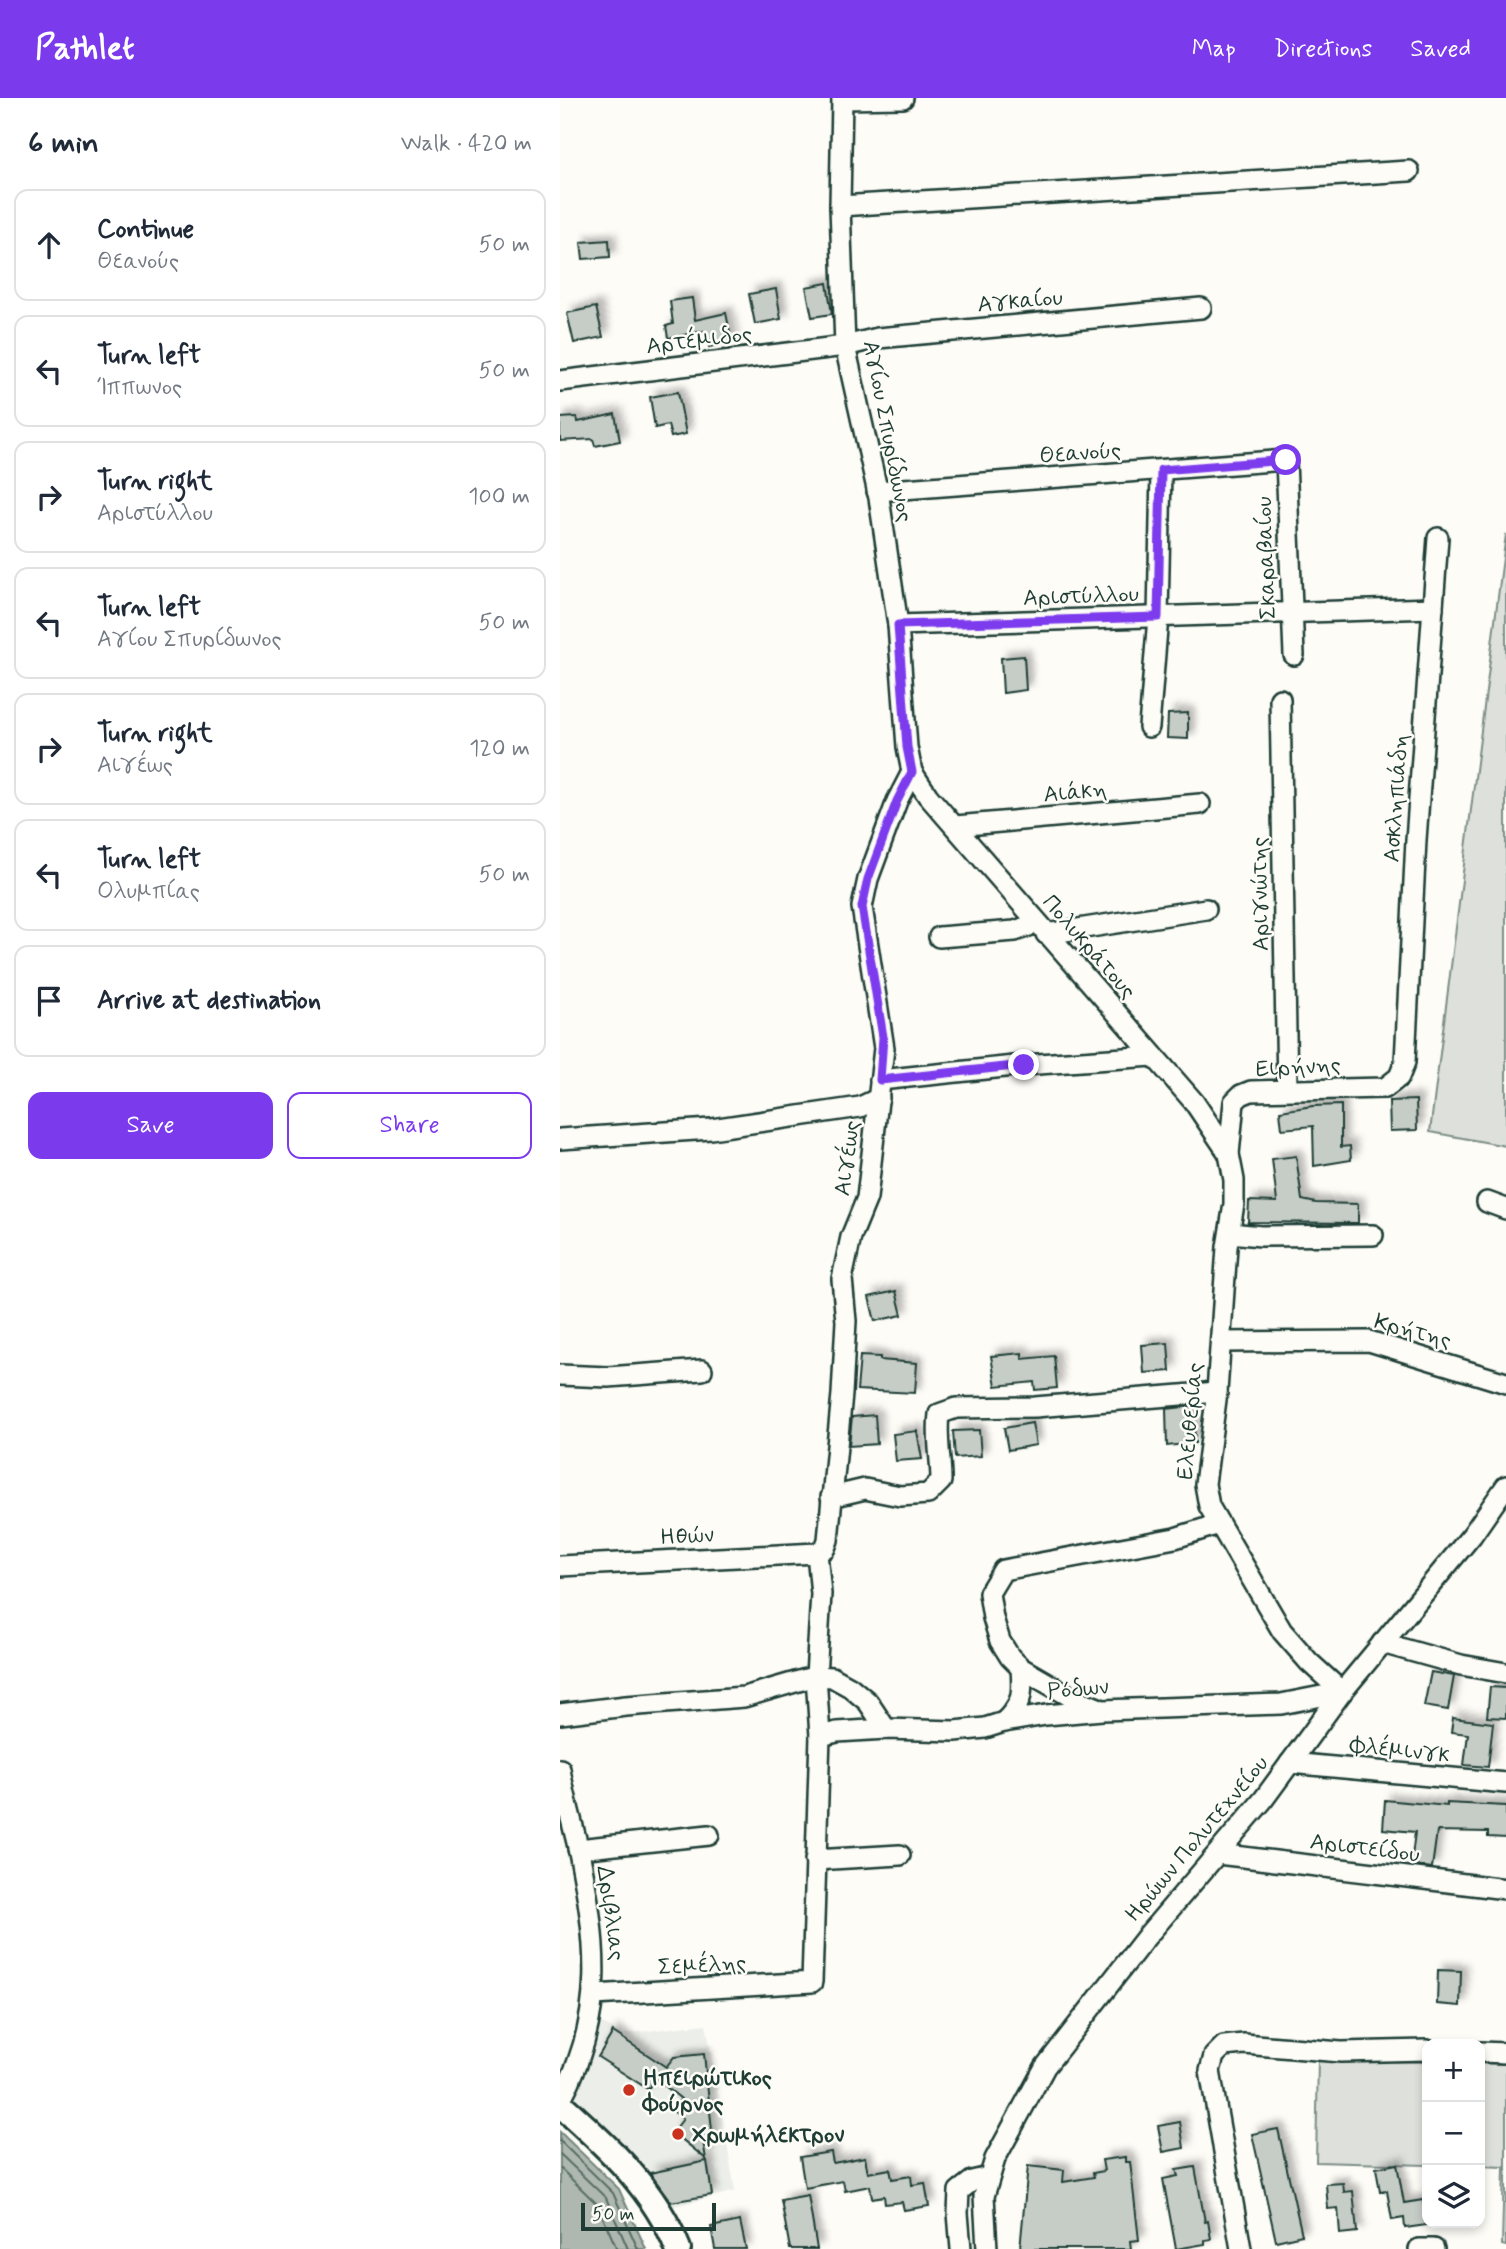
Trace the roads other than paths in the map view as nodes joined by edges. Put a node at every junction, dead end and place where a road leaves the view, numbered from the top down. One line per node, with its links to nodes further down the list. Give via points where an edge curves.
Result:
1 (903, 98): 2 (street)
2 (842, 99): 4 (street, Αγίου Σπυρίδωνος)
3 (1409, 171): 4 (street)
4 (840, 206): 6 (street, Αγίου Σπυρίδωνος)
5 (1201, 308): 6 (street, Αγκαίου, via 878,338)
6 (845, 346): 7 (street, Αρτέμιδος); 10 (street, Αγίου Σπυρίδωνος)
7 (560, 381)
8 (1286, 460): 9 (street, Θεανούς); 13 (street, Σκαραβαίου)
9 (1161, 470): 10 (street, Θεανούς); 14 (street)
10 (877, 491): 15 (street, Αγίου Σπυρίδωνος)
11 (1438, 538): 12 (street, Ασκληπιάδη)
12 (1433, 608): 13 (street, Αριστύλλου); 26 (street, Ασκληπιάδη)
13 (1291, 612): 14 (street, Αριστύλλου); 16 (street, Σκαραβαίου)
14 (1158, 617): 15 (street, Αριστύλλου); 18 (street)
15 (898, 625): 19 (street, Αγίου Σπυρίδωνος)
16 (1294, 655)
17 (1280, 699): 28 (street, Αριγνώτης)
18 (1149, 727)
19 (912, 772): 21 (street, Πολυκράτους); 27 (street, Αιγέως, via 892,814 862,907 883,1037)
20 (1200, 804): 21 (street, Αιάκη)
21 (956, 826): 23 (street, Πολυκράτους)
22 (1206, 909): 23 (street)
23 (1042, 929): 24 (street); 25 (street, Πολυκράτους)
24 (939, 937)
25 (1153, 1056): 27 (street, via 1024,1065); 30 (street, Πολυκράτους, via 1195,1102)
26 (1405, 1062): 28 (street, Ειρήνης, via 1399,1077 1385,1088)
27 (880, 1089): 29 (street, via 860,1107 711,1129); 41 (street, Αιγέως, via 867,1198 851,1237 842,1279 846,1321)
28 (1287, 1089): 30 (street, Ειρήνης, via 1251,1091 1234,1102)
29 (560, 1139)
30 (1229, 1154): 33 (street, Ελευθερίας, via 1234,1181)
31 (1487, 1202): 32 (street)
32 (1506, 1209)
33 (1230, 1233): 34 (street); 35 (street, Ελευθερίας)
34 (1373, 1235)
35 (1221, 1342): 38 (street, Κρήτης, via 1369,1341); 39 (street, Ελευθερίας)
36 (702, 1370): 37 (street, via 608,1377)
37 (560, 1375)
38 (1506, 1383)
39 (1217, 1392): 41 (street, via 956,1408 939,1414 941,1481 928,1494 900,1496 865,1489); 43 (street, Ελευθερίας, via 1205,1484)
40 (1506, 1486): 42 (street, Ηρώων Πολυτεχνείου)
41 (831, 1497): 44 (street, Αιγέως, via 828,1540)
42 (1499, 1506): 46 (street, Ηρώων Πολυτεχνείου)
43 (1219, 1524): 47 (street, via 1175,1538 1003,1570 989,1593 993,1618 1000,1641); 50 (street, Ελευθερίας, via 1282,1632)
44 (817, 1553): 45 (street, Ηθών); 49 (street, via 821,1594)
45 (560, 1566)
46 (1382, 1643): 48 (street); 50 (street, Ηρώων Πολυτεχνείου)
47 (1021, 1668): 51 (street); 53 (street, via 1019,1707)
48 (1506, 1673)
49 (816, 1675): 52 (street, via 744,1697); 54 (street, via 850,1687); 55 (street)
50 (1342, 1692): 51 (street, Ρόδων, via 1281,1704); 56 (street, Ηρώων Πολυτεχνείου)
51 (1102, 1710): 53 (street, Ρόδων)
52 (560, 1714)
53 (1004, 1722): 54 (street, Ρόδων, via 955,1731)
54 (886, 1729): 55 (street, Ρόδων)
55 (820, 1736): 63 (street)
56 (1290, 1763): 58 (street, Φλέμινγκ); 61 (street, Ηρώων Πολυτεχνείου)
57 (560, 1772): 60 (street, Δριβλιας)
58 (1506, 1783)
59 (709, 1835): 60 (street)
60 (578, 1849): 65 (street, Δριβλιας, via 596,1967)
61 (1218, 1854): 64 (street, Αριστείδου); 70 (street, Ηρώων Πολυτεχνείου, via 1045,2067)
62 (900, 1855): 63 (street)
63 (815, 1860): 65 (street, Σεμέλης, via 812,1982)
64 (1506, 1889)
65 (594, 1995): 69 (street, Δριβλιας, via 576,2073)
66 (1422, 2050): 74 (street, via 1341,2052 1244,2044 1224,2046 1214,2056 1210,2071)
67 (1485, 2052): 68 (street)
68 (1506, 2053)
69 (560, 2103): 71 (main road, via 643,2186)
70 (989, 2178): 72 (street, via 972,2181 959,2191); 73 (street, Ηρώων Πολυτεχνείου, via 984,2196)
71 (678, 2249)
72 (961, 2249)
73 (987, 2249)
74 (1241, 2249)
75 (1419, 2249): 76 (street)
76 (1434, 2249)

